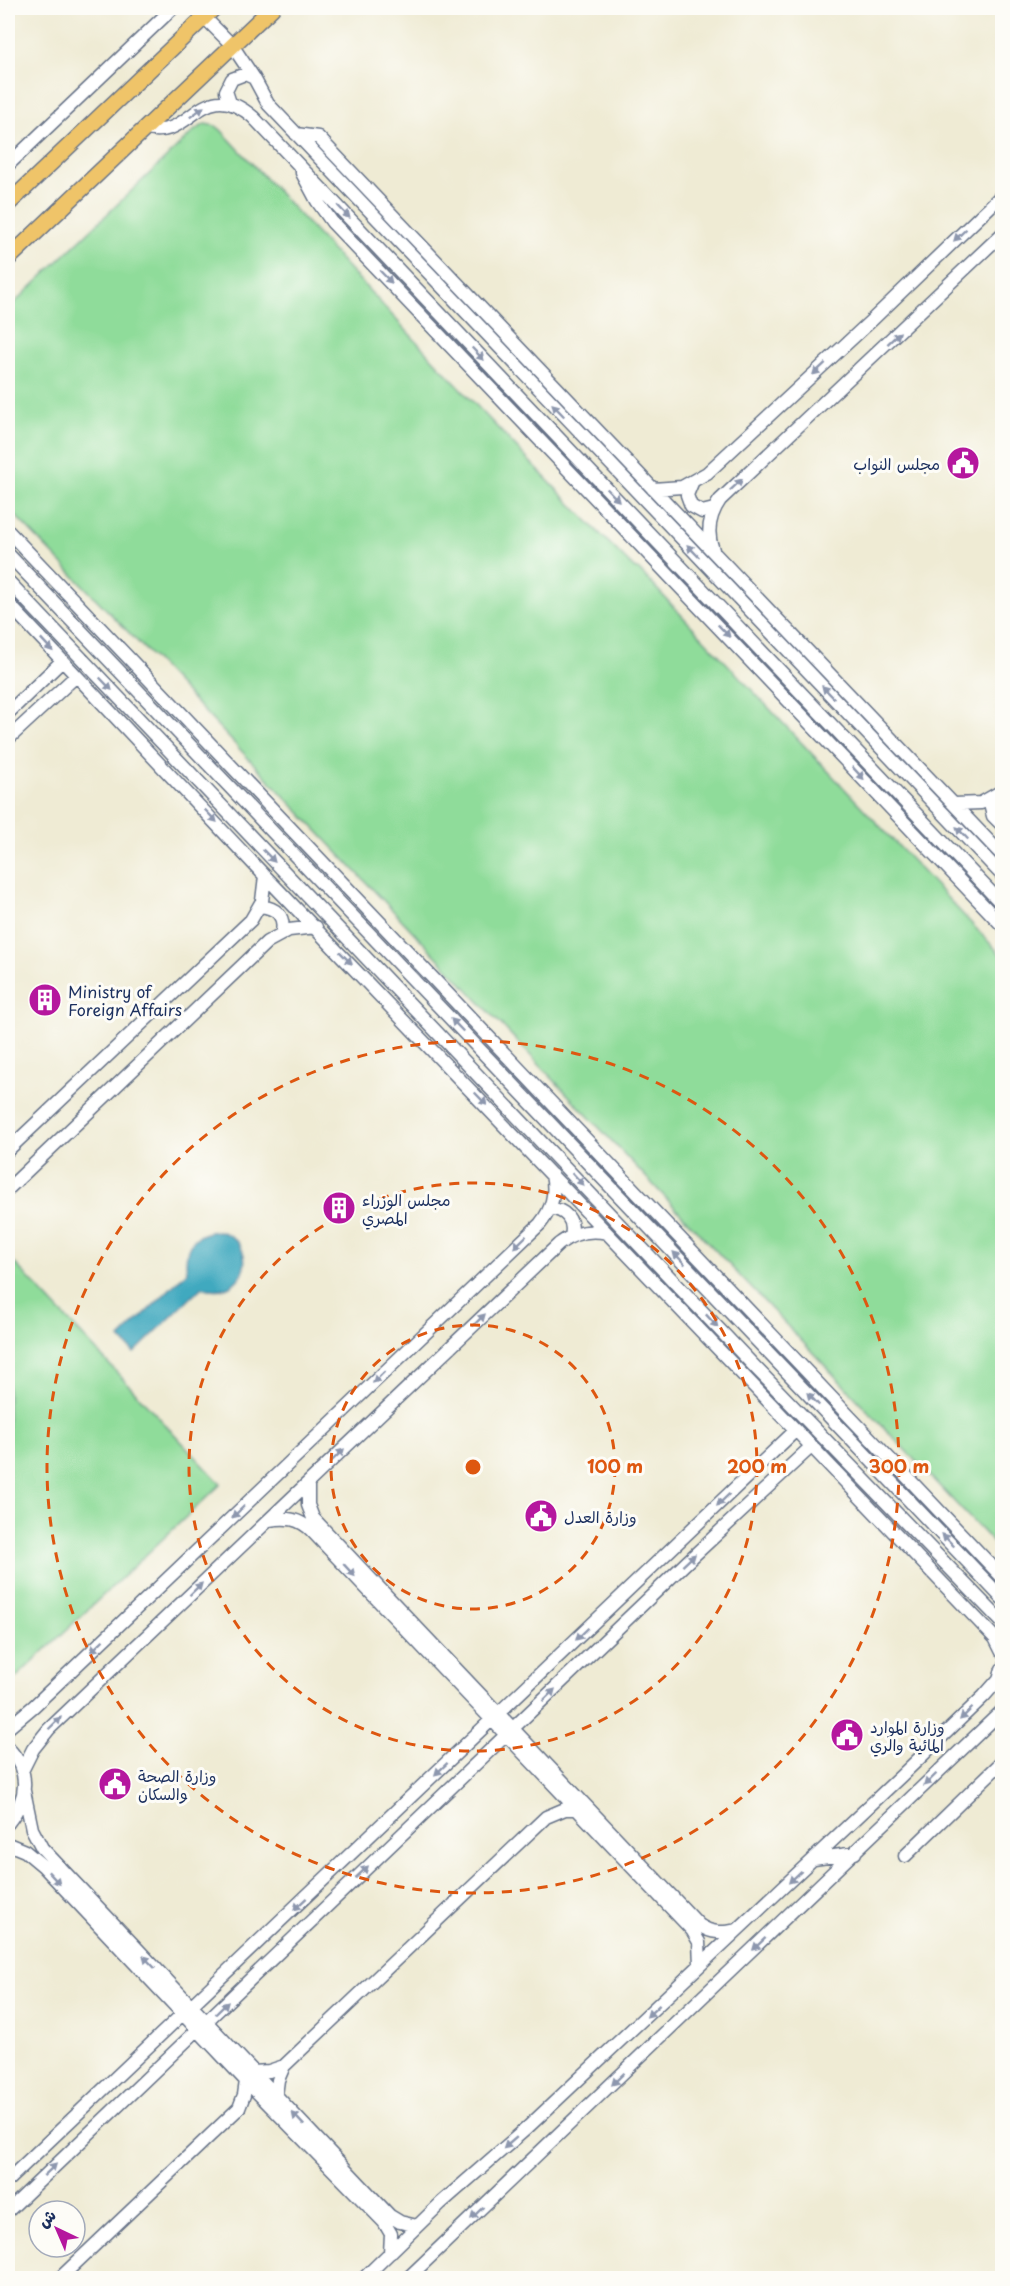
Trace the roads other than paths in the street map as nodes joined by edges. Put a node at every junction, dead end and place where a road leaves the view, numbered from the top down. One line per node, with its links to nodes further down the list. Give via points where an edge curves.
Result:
1 (173, 8): 9 (street)
2 (272, 8): 4 (main road)
3 (209, 12): 4 (street); 12 (main road)
4 (231, 45): 5 (street); 7 (main road)
5 (254, 78): 6 (street, via 245,74 232,79 226,91); 8 (street, via 268,104)
6 (230, 103): 7 (street, one-way to 6, via 172,128 205,105); 10 (street, via 254,117)
7 (144, 128): 14 (main road)
8 (296, 134): 15 (street); 16 (street, via 318,137)
9 (8, 165)
10 (300, 166): 38 (street, one-way to 38); 40 (street, one-way to 40, via 313,196 332,222)
11 (1002, 195): 17 (street, one-way to 17, via 829,360)
12 (8, 204)
13 (1002, 234): 19 (street, one-way to 13)
14 (8, 259)
15 (504, 353): 16 (street); 36 (street, one-way to 15)
16 (525, 354): 18 (street)
17 (692, 483): 18 (street, via 673,489); 19 (street, via 687,495 691,506 702,512)
18 (653, 489): 22 (street)
19 (714, 509): 22 (street, via 709,538)
20 (8, 531): 57 (street)
21 (8, 554): 44 (street, one-way to 21)
22 (715, 554): 33 (street)
23 (8, 581): 29 (street, one-way to 29)
24 (8, 603): 25 (street, one-way to 25)
25 (62, 661): 26 (street); 27 (street)
26 (76, 676): 28 (street); 31 (street)
27 (8, 713)
28 (8, 740)
29 (200, 784): 31 (street); 43 (street, one-way to 43)
30 (1002, 792): 32 (street)
31 (190, 794): 37 (street, one-way to 37)
32 (989, 800): 33 (street, via 972,805); 34 (street, via 993,816)
33 (954, 804): 35 (street)
34 (1002, 825)
35 (1002, 855)
36 (1002, 875)
37 (265, 876): 39 (street); 41 (street)
38 (1002, 903)
39 (260, 906): 42 (street, via 279,913); 45 (street, via 251,920)
40 (1002, 925)
41 (316, 927): 42 (street); 46 (street, one-way to 46)
42 (282, 932): 49 (street, via 260,948)
43 (542, 1142): 46 (street); 47 (street)
44 (572, 1145): 47 (street); 58 (street, one-way to 44)
45 (8, 1150)
46 (531, 1152): 48 (street)
47 (558, 1158): 60 (street, one-way to 60)
48 (552, 1175): 50 (street); 51 (street)
49 (8, 1189)
50 (550, 1209): 52 (street, via 566,1214 572,1224); 68 (street, one-way to 68, via 540,1224)
51 (607, 1233): 52 (street, via 589,1231); 53 (street)
52 (571, 1236): 55 (street, one-way to 52)
53 (796, 1430): 54 (street); 67 (street, one-way to 67)
54 (812, 1446): 61 (street); 69 (street, one-way to 54)
55 (308, 1483): 56 (street); 67 (street, via 308,1505 313,1518)
56 (269, 1520): 67 (street, one-way to 67, via 288,1518 305,1524); 72 (street, one-way to 56, via 48,1729)
57 (982, 1555): 58 (street); 59 (street)
58 (972, 1565): 62 (street)
59 (1002, 1577)
60 (958, 1578): 61 (street); 63 (street)
61 (947, 1589): 64 (street, via 994,1638)
62 (1002, 1598)
63 (1002, 1623)
64 (1002, 1652)
65 (1002, 1669): 81 (street, one-way to 81, via 999,1679 984,1696)
66 (1002, 1710): 79 (street, one-way to 79)
67 (496, 1717): 69 (street); 84 (street, one-way to 84)
68 (8, 1728)
69 (510, 1731): 73 (street); 82 (street, via 699,1925 720,1933); 85 (street, one-way to 69)
70 (8, 1748): 72 (street)
71 (1002, 1762): 80 (street)
72 (22, 1771): 74 (street)
73 (556, 1787): 75 (street); 76 (street)
74 (24, 1791): 77 (street); 84 (street, one-way to 74, via 42,1848 32,1829)
75 (576, 1809): 76 (street); 83 (street, via 692,1930 699,1942)
76 (546, 1817): 86 (street)
77 (8, 1823)
78 (8, 1844): 84 (street, one-way to 84, via 34,1858)
79 (855, 1853): 81 (street); 96 (street, one-way to 96)
80 (905, 1856)
81 (814, 1859): 82 (street, one-way to 82)
82 (737, 1930): 83 (street)
83 (700, 1964): 92 (street, one-way to 92)
84 (186, 2010): 85 (street); 90 (street)
85 (202, 2027): 87 (street); 91 (street, one-way to 85)
86 (284, 2066): 87 (street); 88 (street)
87 (250, 2076): 88 (street); 89 (street)
88 (271, 2099): 89 (street); 92 (street, one-way to 88, via 390,2216); 93 (street, via 384,2222 391,2234)
89 (239, 2108): 94 (street)
90 (8, 2180)
91 (8, 2211)
92 (417, 2226): 93 (street)
93 (390, 2253): 95 (street)
94 (60, 2278)
95 (364, 2278)
96 (408, 2278)

